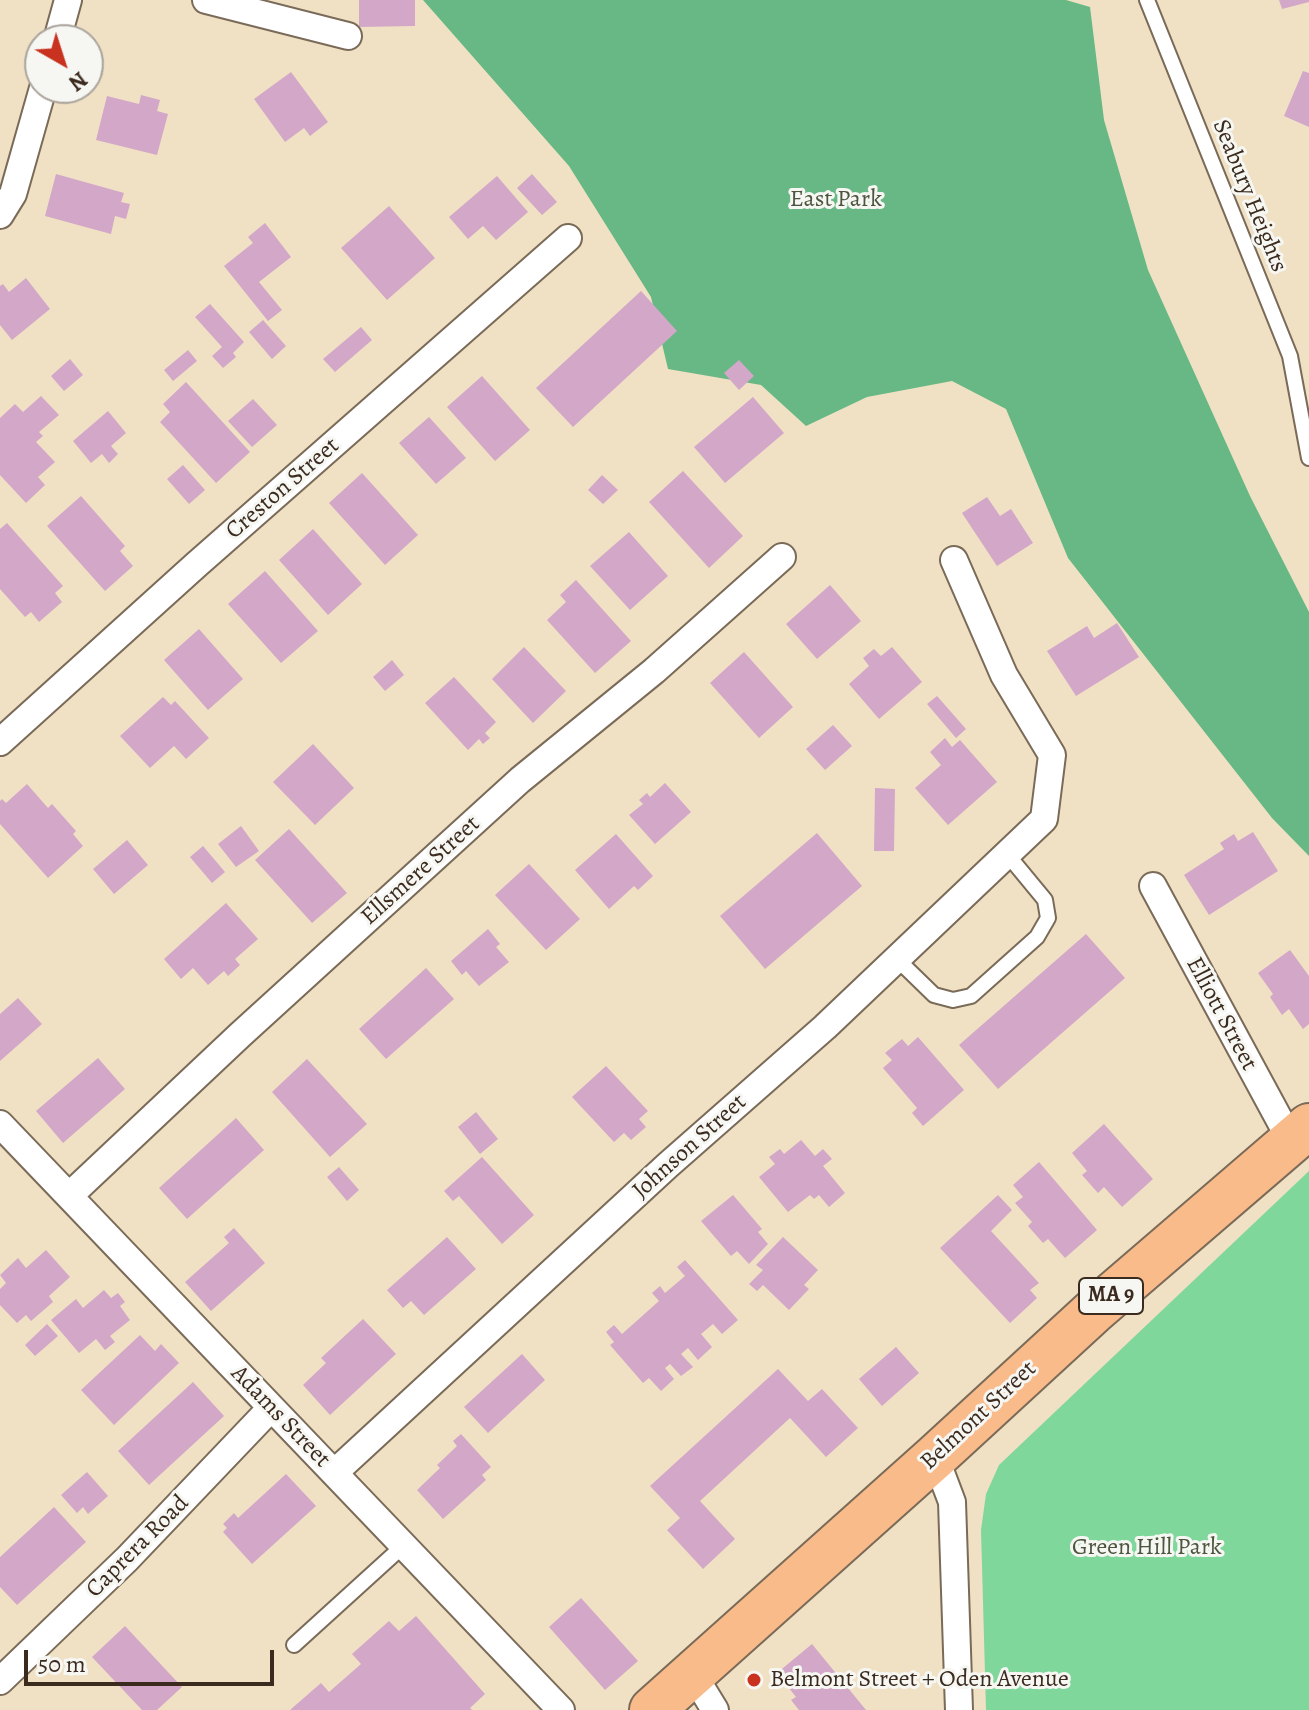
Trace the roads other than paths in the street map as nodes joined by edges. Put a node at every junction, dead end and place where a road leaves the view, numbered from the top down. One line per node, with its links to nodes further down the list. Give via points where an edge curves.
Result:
1 (68, 0): 4 (street)
2 (206, 0): 5 (street)
3 (1147, 0): 9 (lane, Seabury Heights, via 1290,356)
4 (61, 24)
5 (348, 36)
6 (38, 104): 7 (street, via 13,194)
7 (2, 208)
8 (568, 238): 12 (street, Creston Street)
9 (1309, 458)
10 (782, 557): 18 (street, Ellsmere Street, via 520,780)
11 (954, 560): 13 (street, Johnson Street, via 1004,675 1052,755 1044,819)
12 (0, 742)
13 (1007, 854): 15 (street, Johnson Street); 15 (lane, via 1045,900 1048,918 1037,937 971,996 953,1000 934,995)
14 (1153, 886): 17 (street, Elliott Street)
15 (897, 959): 21 (street, Johnson Street)
16 (0, 1124): 18 (street, Adams Street)
17 (1300, 1133): 20 (highway, Belmont Street / MA 9)
18 (69, 1196): 19 (street, Adams Street)
19 (271, 1408): 21 (street, Adams Street); 24 (street, Caprera Road, via 127,1559)
20 (935, 1457): 25 (highway, Belmont Street / MA 9); 28 (street, via 952,1502)
21 (334, 1473): 22 (street, Adams Street)
22 (403, 1546): 23 (lane); 26 (street, Adams Street)
23 (294, 1645)
24 (3, 1673)
25 (704, 1692): 27 (highway, Belmont Street / MA 9)
26 (561, 1710)
27 (652, 1710)
28 (959, 1710)

